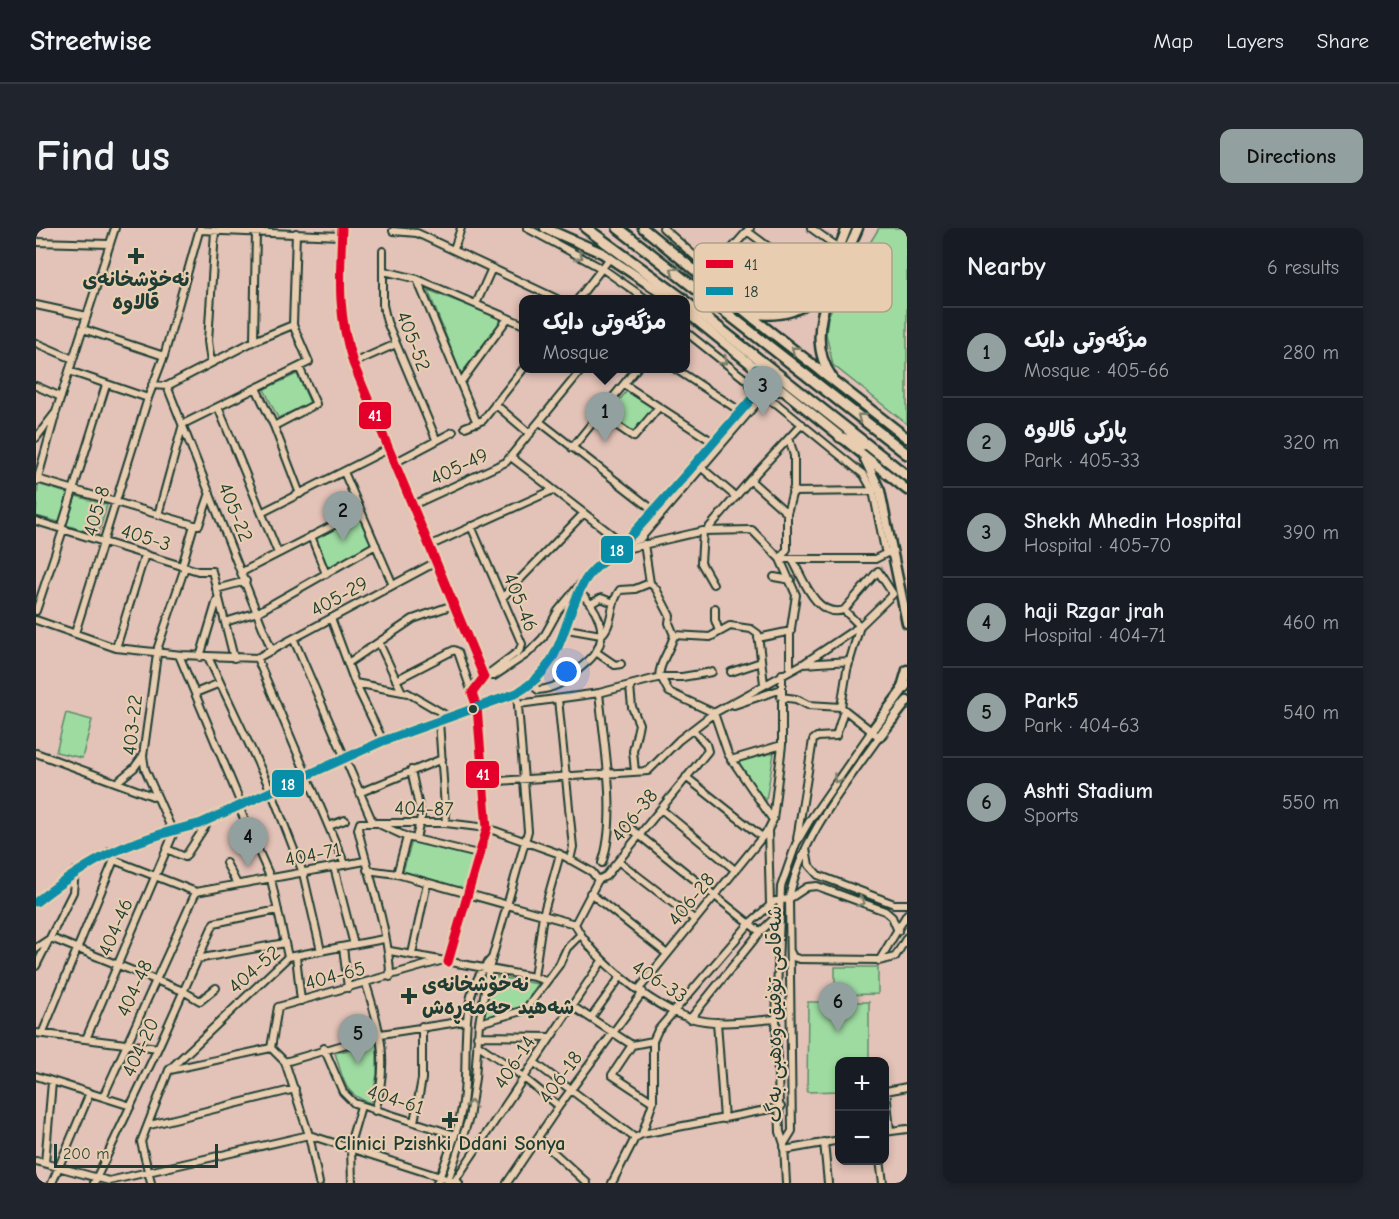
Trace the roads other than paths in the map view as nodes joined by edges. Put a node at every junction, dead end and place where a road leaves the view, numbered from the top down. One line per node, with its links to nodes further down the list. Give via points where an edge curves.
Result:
1 (115, 228): 28 (street)
2 (342, 228): 20 (street)
3 (461, 228): 29 (street)
4 (527, 228): 36 (street, one-way to 36)
5 (545, 228): 33 (main road)
6 (585, 228): 38 (highway)
7 (618, 228): 41 (highway, one-way to 7)
8 (643, 228): 30 (main road)
9 (663, 228): 22 (street)
10 (812, 228): 25 (street)
11 (847, 228): 26 (main road)
12 (858, 228): 27 (main road)
13 (200, 229): 16 (street); 66 (street, 405-8)
14 (273, 230): 18 (street); 19 (street)
15 (748, 230): 23 (street); 24 (street)
16 (215, 231): 18 (street); 68 (street, via 208,341)
17 (393, 231): 29 (street, via 417,233)
18 (256, 232): 63 (street)
19 (296, 233): 20 (street); 60 (street)
20 (341, 236): 69 (street, via 340,311)
21 (36, 242): 28 (street)
22 (678, 242): 30 (street); 32 (street)
23 (737, 243)
24 (765, 243)
25 (832, 243)
26 (841, 243)
27 (852, 243)
28 (109, 244): 56 (street)
29 (454, 249): 34 (street)
30 (672, 250): 35 (main road)
31 (383, 251): 37 (street, 405-52)
32 (694, 255)
33 (610, 258): 36 (street); 40 (main road)
34 (492, 268): 42 (street); 47 (street)
35 (694, 268)
36 (603, 269): 43 (street); 44 (street)
37 (384, 271): 39 (street); 65 (street, 405-52, via 384,313)
38 (645, 271): 40 (highway); 46 (highway)
39 (417, 279): 47 (street); 77 (street)
40 (654, 286): 45 (main road)
41 (694, 287)
42 (547, 295)
43 (582, 295)
44 (638, 295)
45 (665, 295)
46 (677, 295)
47 (476, 304): 58 (street)
48 (36, 305): 56 (street)
49 (699, 312): 111 (highway)
50 (725, 312): 114 (highway, one-way to 50)
51 (769, 312): 57 (street)
52 (788, 312): 57 (main road)
53 (823, 312): 78 (main road, via 820,350)
54 (747, 313): 57 (main road); 78 (main road, one-way to 54)
55 (690, 315): 71 (main road)
56 (87, 316): 61 (street)
57 (774, 316)
58 (508, 318): 59 (street); 77 (street)
59 (519, 323)
60 (293, 325): 63 (street); 70 (street, via 309,362)
61 (82, 329): 66 (street); 67 (street)
62 (690, 335): 86 (street, one-way to 86, via 749,382)
63 (254, 341): 68 (street)
64 (36, 343): 67 (street)
65 (396, 344): 69 (street); 109 (street, 405-52)
66 (164, 356): 80 (street, 405-8)
67 (73, 359): 72 (street)
68 (211, 363): 83 (street)
69 (353, 363): 112 (street)
70 (299, 367): 84 (street); 99 (street, via 316,404)
71 (756, 369): 85 (main road); 86 (street)
72 (69, 371): 79 (street); 87 (street)
73 (520, 373): 89 (street)
74 (580, 373): 95 (street, 405-49)
75 (634, 373): 81 (street)
76 (680, 373): 92 (street)
77 (460, 382): 96 (street)
78 (835, 382): 101 (main road)
79 (106, 385): 88 (street); 125 (street)
80 (152, 385): 83 (street); 88 (street, 405-8)
81 (625, 385): 91 (street); 94 (street)
82 (36, 386): 87 (street)
83 (167, 386): 97 (street, 405-22)
84 (256, 388): 90 (street); 99 (street)
85 (784, 392): 86 (street); 105 (main road)
86 (758, 396): 92 (street); 98 (street); 118 (street)
87 (61, 397): 93 (street)
88 (148, 398): 131 (street, 405-8)
89 (495, 404): 96 (street); 104 (street)
90 (218, 407): 97 (street); 135 (street)
91 (658, 408): 94 (street, via 634,437); 110 (street)
92 (740, 411): 110 (street)
93 (56, 412): 106 (street); 122 (street)
94 (600, 414): 113 (street)
95 (540, 422): 104 (street, 405-49); 113 (street)
96 (477, 423): 100 (street)
97 (183, 424): 128 (street, 405-22); 138 (street)
98 (802, 424): 107 (street); 126 (street, via 856,467)
99 (274, 426): 129 (street)
100 (465, 427)
101 (895, 428): 103 (main road); 108 (main road)
102 (453, 432): 109 (street)
103 (907, 433)
104 (530, 434): 116 (street, 405-49)
105 (840, 437): 111 (highway); 115 (main road)
106 (36, 438)
107 (789, 438): 121 (street); 127 (street, via 794,463)
108 (907, 438)
109 (436, 439): 117 (street)
110 (713, 442): 133 (street)
111 (869, 446): 120 (highway)
112 (390, 448): 117 (street); 119 (street)
113 (572, 448): 133 (street)
114 (907, 454)
115 (864, 456): 124 (main road); 153 (main road, via 880,491)
116 (511, 457): 123 (street); 132 (street, 405-49)
117 (396, 462): 132 (street)
118 (703, 469): 130 (street); 146 (street, via 640,539)
119 (344, 472): 129 (street); 134 (street)
120 (907, 476)
121 (750, 480): 130 (street); 137 (street)
122 (37, 481): 125 (street)
123 (553, 490): 136 (street); 141 (street)
124 (907, 490)
125 (74, 491): 131 (street); 142 (street)
126 (873, 491): 127 (street); 153 (street)
127 (792, 492): 137 (street)
128 (210, 493): 140 (street, 403-22, via 199,525); 158 (street, 405-22)
129 (300, 494): 135 (street)
130 (736, 497): 143 (street)
131 (116, 503): 138 (street); 145 (street, 405-8)
132 (413, 505): 149 (street)
133 (652, 509): 146 (street)
134 (361, 511): 144 (street); 148 (street)
135 (263, 513): 151 (street)
136 (584, 513): 146 (street); 169 (street)
137 (787, 513): 154 (street, via 787,549)
138 (158, 515): 140 (street)
139 (36, 521): 142 (street, 405-3)
140 (194, 525): 157 (street, 403-22)
141 (471, 526): 149 (street); 169 (street, 405-46)
142 (62, 530): 145 (street, 405-3); 176 (street)
143 (705, 531): 147 (street); 154 (street, via 752,530); 165 (street, via 701,563)
144 (311, 536): 151 (street); 159 (street)
145 (105, 542): 152 (street, 405-3); 186 (street, 405-8)
146 (624, 544): 150 (street)
147 (644, 544): 150 (street); 164 (street)
148 (376, 545): 159 (street); 166 (street)
149 (429, 546): 156 (street)
150 (614, 552): 163 (street)
151 (279, 553): 158 (street)
152 (145, 554): 157 (street, 405-3); 192 (street)
153 (890, 554): 155 (street, via 875,560); 181 (main road)
154 (780, 559): 155 (street); 161 (street)
155 (792, 560): 175 (street, via 819,605 831,611)
156 (436, 562): 166 (street, 405-29); 173 (street)
157 (184, 566): 167 (street, 405-3, via 212,571); 195 (street, 403-22)
158 (242, 572): 162 (street, 405-22)
159 (326, 574): 177 (street)
160 (774, 577): 161 (street)
161 (791, 579): 185 (street, via 796,595)
162 (246, 580): 167 (street); 177 (street, 405-22)
163 (585, 580): 168 (street); 211 (street, via 568,596 543,638 527,654 495,676)
164 (650, 583): 172 (street, via 620,590); 188 (street, via 670,616)
165 (713, 584)
166 (393, 585): 178 (street, 405-29)
167 (216, 590): 170 (street)
168 (579, 592): 171 (street); 183 (street)
169 (502, 597): 211 (street, 405-46, via 522,644 519,651)
170 (217, 599): 180 (street); 197 (street)
171 (592, 603): 172 (street, via 601,598); 187 (street, via 600,620)
172 (614, 603): 187 (street, via 606,631)
173 (453, 605): 191 (street, via 413,619); 211 (street)
174 (715, 608): 184 (street)
175 (844, 610): 182 (street); 182 (street, via 878,571 893,594)
176 (36, 611)
177 (258, 612): 180 (street); 193 (street, 405-22)
178 (331, 618): 190 (street, 405-29); 203 (street)
179 (36, 620): 186 (street)
180 (225, 622): 199 (street)
181 (907, 623)
182 (860, 626): 201 (street); 205 (street)
183 (567, 629): 187 (street); 218 (street, via 550,662)
184 (719, 631): 188 (street, via 710,637); 189 (street, via 730,626 751,630)
185 (791, 631): 189 (street); 206 (street)
186 (75, 633): 192 (street)
187 (601, 635): 194 (street)
188 (674, 635): 212 (street, via 659,668)
189 (758, 638): 202 (street)
190 (294, 640): 193 (street, 405-29); 244 (street)
191 (379, 643): 203 (street); 213 (street)
192 (116, 648): 195 (street)
193 (272, 651): 200 (street, 405-29)
194 (596, 652): 204 (street, via 615,665); 218 (street, via 573,676 554,687 538,690)
195 (158, 653): 196 (street); 243 (street, 403-22)
196 (179, 655): 197 (street); 222 (street)
197 (200, 657): 198 (street)
198 (208, 657): 199 (street); 214 (street)
199 (234, 658): 200 (street)
200 (257, 658): 250 (street)
201 (850, 661): 205 (street); 232 (street)
202 (761, 662): 209 (street); 216 (street)
203 (348, 663): 215 (street)
204 (621, 664)
205 (803, 664): 206 (street)
206 (790, 670): 210 (street)
207 (907, 670): 226 (main road)
208 (712, 672): 212 (street)
209 (731, 672)
210 (782, 674): 216 (street); 220 (street)
211 (484, 676): 223 (street)
212 (660, 678): 219 (street); 233 (street, via 669,692)
213 (396, 680): 221 (street); 223 (street, via 451,651 458,652)
214 (220, 683): 222 (street); 257 (street)
215 (355, 683): 221 (street); 240 (street)
216 (764, 684): 233 (street)
217 (907, 684): 226 (main road, شەقامی تۆفیق وەهبی بەگ)
218 (532, 685): 224 (street)
219 (630, 687): 225 (street); 248 (street, via 639,724 633,750)
220 (782, 689): 227 (street); 233 (street)
221 (402, 692): 235 (street)
222 (195, 693): 259 (street)
223 (472, 693): 231 (street)
224 (517, 693): 230 (street); 231 (street)
225 (599, 693): 228 (street); 249 (street)
226 (900, 693): 239 (main road, شەقامی تۆفیق وەهبی بەگ)
227 (781, 697): 232 (street, via 808,705); 241 (street)
228 (558, 699): 230 (street); 251 (street)
229 (907, 701): 236 (main road, شەقامی تۆفیق وەهبی بەگ)
230 (519, 704): 253 (street)
231 (477, 707): 235 (street); 255 (street)
232 (842, 708): 239 (street); 277 (street, via 836,736 813,740)
233 (717, 711): 238 (street); 246 (street)
234 (907, 713): 236 (main road)
235 (448, 717): 237 (street)
236 (894, 717): 239 (main road, شەقامی تۆفیق وەهبی بەگ)
237 (439, 721): 240 (street); 245 (street)
238 (693, 730): 248 (street, via 648,771); 252 (street, 406-38, via 708,751)
239 (875, 734): 277 (street, شەقامی تۆفیق وەهبی بەگ, one-way to 277, via 825,797); 278 (street, شەقامی تۆفیق وەهبی بەگ)
240 (383, 741): 244 (street)
241 (782, 745): 246 (street); 263 (street)
242 (36, 753): 254 (street)
243 (143, 756): 254 (street); 258 (street, 403-22)
244 (345, 758): 250 (street); 256 (street)
245 (442, 759): 247 (street); 266 (street)
246 (731, 760): 263 (street)
247 (411, 770): 256 (street); 265 (street)
248 (635, 772): 249 (street)
249 (607, 774): 251 (street); 288 (street, via 609,840)
250 (309, 775): 257 (street); 267 (street)
251 (566, 777): 253 (street); 284 (street, via 573,847)
252 (687, 777): 260 (street, 406-38); 274 (street)
253 (524, 781): 255 (street); 276 (street, via 528,831)
254 (117, 782): 258 (street)
255 (484, 782): 269 (street)
256 (362, 792): 264 (street)
257 (272, 793): 259 (street); 294 (street)
258 (158, 798): 270 (street, 403-22)
259 (240, 805): 261 (street); 297 (street)
260 (661, 809): 272 (street, 406-38); 292 (street)
261 (210, 819): 270 (street); 279 (street, via 184,857)
262 (345, 820): 267 (street)
263 (773, 820): 271 (street)
264 (376, 823): 265 (street, 404-87); 273 (street); 285 (street, 404-87, via 358,824)
265 (420, 823): 266 (street, 404-87); 275 (street)
266 (446, 823): 269 (street, 404-87)
267 (329, 826): 289 (street)
268 (629, 827): 272 (street)
269 (487, 828): 276 (street, 404-87); 281 (street)
270 (174, 830): 279 (street, 404-46); 280 (street)
271 (768, 830): 274 (street, 406-28); 310 (street)
272 (639, 835): 286 (street, 406-38); 306 (street)
273 (407, 837): 275 (street); 295 (street)
274 (762, 837): 292 (street, 406-28)
275 (416, 839): 281 (street)
276 (524, 841): 282 (street, 404-87); 312 (street)
277 (796, 844): 308 (street, شەقامی تۆفیق وەهبی بەگ)
278 (806, 845): 301 (street, via 807,861 814,872); 307 (street, شەقامی تۆفیق وەهبی بەگ)
279 (167, 849): 296 (street, 404-46)
280 (110, 851): 283 (street); 293 (street)
281 (478, 854): 303 (street)
282 (560, 854): 284 (street, 404-87); 316 (street)
283 (114, 860): 296 (street); 331 (street)
284 (570, 860): 298 (street, 404-87, via 592,872)
285 (365, 861): 289 (street, 404-71); 291 (street)
286 (618, 861): 298 (street, 406-38); 317 (street)
287 (226, 863): 300 (street)
288 (602, 863)
289 (345, 865): 290 (street, 404-71)
290 (334, 867): 294 (street, 404-71); 327 (street)
291 (367, 870): 295 (street); 325 (street)
292 (735, 870): 306 (street, 406-28)
293 (75, 871): 309 (street); 324 (street, via 73,892)
294 (303, 873): 297 (street, 404-71); 333 (street)
295 (397, 874): 299 (street)
296 (155, 876): 302 (street); 345 (street, 404-46)
297 (270, 879): 300 (street, 404-71); 313 (street)
298 (598, 880): 304 (street, 406-38)
299 (427, 883): 303 (street); 335 (street)
300 (237, 884): 302 (street, 404-71)
301 (842, 885): 305 (street); 311 (street, via 894,904)
302 (196, 892): 352 (street, 404-48)
303 (467, 893): 312 (street); 344 (street)
304 (590, 893): 319 (street, 406-38); 336 (street)
305 (839, 894): 307 (street, via 817,886 807,887); 320 (street, one-way to 320, via 885,911)
306 (716, 895): 317 (street, 406-28); 318 (street)
307 (789, 899): 308 (street); 332 (street, شەقامی تۆفیق وەهبی بەگ)
308 (779, 900): 310 (street); 314 (street, شەقامی تۆفیق وەهبی بەگ)
309 (36, 902)
310 (770, 904): 318 (street)
311 (907, 904)
312 (506, 906): 316 (street); 348 (street)
313 (278, 910): 326 (street); 339 (street, 404-20, via 214,923)
314 (778, 914): 321 (street); 364 (street, شەقامی تۆفیق وەهبی بەگ)
315 (907, 914): 320 (street)
316 (543, 915): 319 (street); 351 (street)
317 (695, 920): 336 (street, 406-28)
318 (750, 922): 321 (street); 361 (street)
319 (575, 924): 322 (street, 406-33)
320 (898, 931): 328 (street)
321 (760, 932): 363 (street)
322 (580, 935): 343 (street, 406-33); 353 (street)
323 (907, 937): 337 (street)
324 (51, 938): 330 (street); 331 (street); 346 (street)
325 (384, 939): 327 (street, 404-52); 334 (street)
326 (285, 943): 338 (street); 339 (street)
327 (354, 945): 329 (street, 404-52)
328 (891, 945): 337 (street); 341 (street)
329 (343, 947): 333 (street, 404-52); 356 (street)
330 (36, 948)
331 (78, 949): 345 (street); 371 (street)
332 (789, 949): 340 (street); 347 (street, شەقامی تۆفیق وەهبی بەگ)
333 (321, 951): 338 (street, 404-52)
334 (390, 951): 335 (street); 350 (street)
335 (412, 954): 342 (street)
336 (667, 954): 357 (street, 406-28)
337 (898, 954): 341 (street)
338 (292, 957): 359 (street); 383 (street, 404-52)
339 (197, 959): 358 (street, 404-20)
340 (799, 959): 341 (street); 347 (street)
341 (878, 960)
342 (440, 961): 344 (street); 350 (street, 404-65)
343 (602, 961): 349 (street, 406-33); 360 (street, 406-14)
344 (448, 962): 348 (street)
345 (117, 963): 352 (street); 373 (street, 404-46)
346 (36, 966)
347 (789, 967): 412 (street, شەقامی تۆفیق وەهبی بەگ, via 792,1131)
348 (486, 968): 351 (street); 365 (street); 367 (street)
349 (621, 976): 357 (street, 406-33); 362 (street)
350 (390, 977): 354 (street, 404-65)
351 (534, 977): 353 (street)
352 (156, 980): 358 (street); 376 (street, 404-48)
353 (546, 981): 367 (street, via 525,1010)
354 (366, 984): 356 (street, 404-65); 370 (street)
355 (216, 988): 358 (street, via 200,1001)
356 (348, 988): 359 (street, 404-65)
357 (641, 990): 361 (street, 406-33); 369 (street, 406-18)
358 (183, 991): 378 (street, 404-20)
359 (301, 1001): 379 (street, 404-65, via 278,1007)
360 (572, 1006): 362 (street); 372 (street, 406-14)
361 (674, 1013): 363 (street, 406-33); 375 (street)
362 (591, 1018): 369 (street)
363 (690, 1019): 366 (street, 406-33)
364 (776, 1020): 366 (street, 406-33); 397 (street, شەقامی تۆفیق وەهبی بەگ)
365 (465, 1021): 368 (street); 406 (street, via 464,1091)
366 (717, 1022): 399 (street)
367 (478, 1023): 374 (street)
368 (422, 1026): 370 (street); 400 (street, via 422,1079)
369 (613, 1033): 377 (street); 389 (street, 406-18)
370 (381, 1034): 380 (street); 398 (street, via 384,1073)
371 (38, 1035): 373 (street)
372 (550, 1037): 374 (street); 382 (street, 406-14)
373 (87, 1039): 376 (street)
374 (477, 1040): 385 (street); 420 (street, one-way to 374, via 469,1118)
375 (652, 1041): 377 (street); 393 (street)
376 (126, 1044): 378 (street); 392 (street, 404-48)
377 (632, 1045): 393 (street, via 612,1075)
378 (158, 1048): 394 (street, 404-20)
379 (271, 1048): 381 (street); 383 (street)
380 (324, 1048): 381 (street); 395 (street, 404-61, via 343,1092)
381 (285, 1062): 388 (street)
382 (535, 1063): 385 (street, 406-14); 389 (street)
383 (169, 1070): 401 (street)
384 (36, 1076): 386 (street)
385 (525, 1078): 396 (street); 420 (street, 406-14)
386 (52, 1082): 391 (street); 414 (street)
387 (907, 1087): 390 (street)
388 (295, 1089): 401 (street); 405 (street)
389 (570, 1090): 396 (street, 406-18); 408 (street)
390 (889, 1090)
391 (90, 1093): 392 (street); 416 (street)
392 (103, 1097): 394 (street)
393 (653, 1102): 404 (street)
394 (131, 1106): 418 (street, 404-20)
395 (361, 1106): 398 (street, 404-61); 411 (street)
396 (559, 1106): 407 (street, 406-18)
397 (782, 1107): 399 (street); 412 (street, شەقامی تۆفیق وەهبی بەگ, via 780,1132)
398 (375, 1111): 400 (street, 404-61)
399 (724, 1119): 404 (street)
400 (414, 1122): 406 (street, 404-61)
401 (150, 1125): 417 (street, via 141,1142)
402 (907, 1129): 403 (street)
403 (889, 1132)
404 (642, 1134): 408 (street)
405 (309, 1135): 411 (street); 417 (street); 424 (street)
406 (455, 1135): 419 (street)
407 (538, 1138): 426 (street, 406-18); 427 (street)
408 (635, 1138): 428 (street)
409 (835, 1141): 410 (street)
410 (824, 1142): 412 (street); 430 (street)
411 (350, 1147): 419 (street); 425 (street)
412 (784, 1147): 429 (street, شەقامی تۆفیق وەهبی بەگ)
413 (36, 1161): 414 (street)
414 (45, 1163): 416 (street)
415 (881, 1165): 431 (street)
416 (60, 1167): 418 (street); 421 (street)
417 (148, 1174): 418 (street, via 109,1181); 423 (street)
418 (97, 1176): 422 (street, 404-20)
419 (439, 1180): 420 (street)
420 (452, 1182)
421 (52, 1183)
422 (94, 1183)
423 (151, 1183)
424 (319, 1183)
425 (352, 1183)
426 (507, 1183)
427 (587, 1183)
428 (612, 1183)
429 (786, 1183)
430 (828, 1183)
431 (883, 1183)

